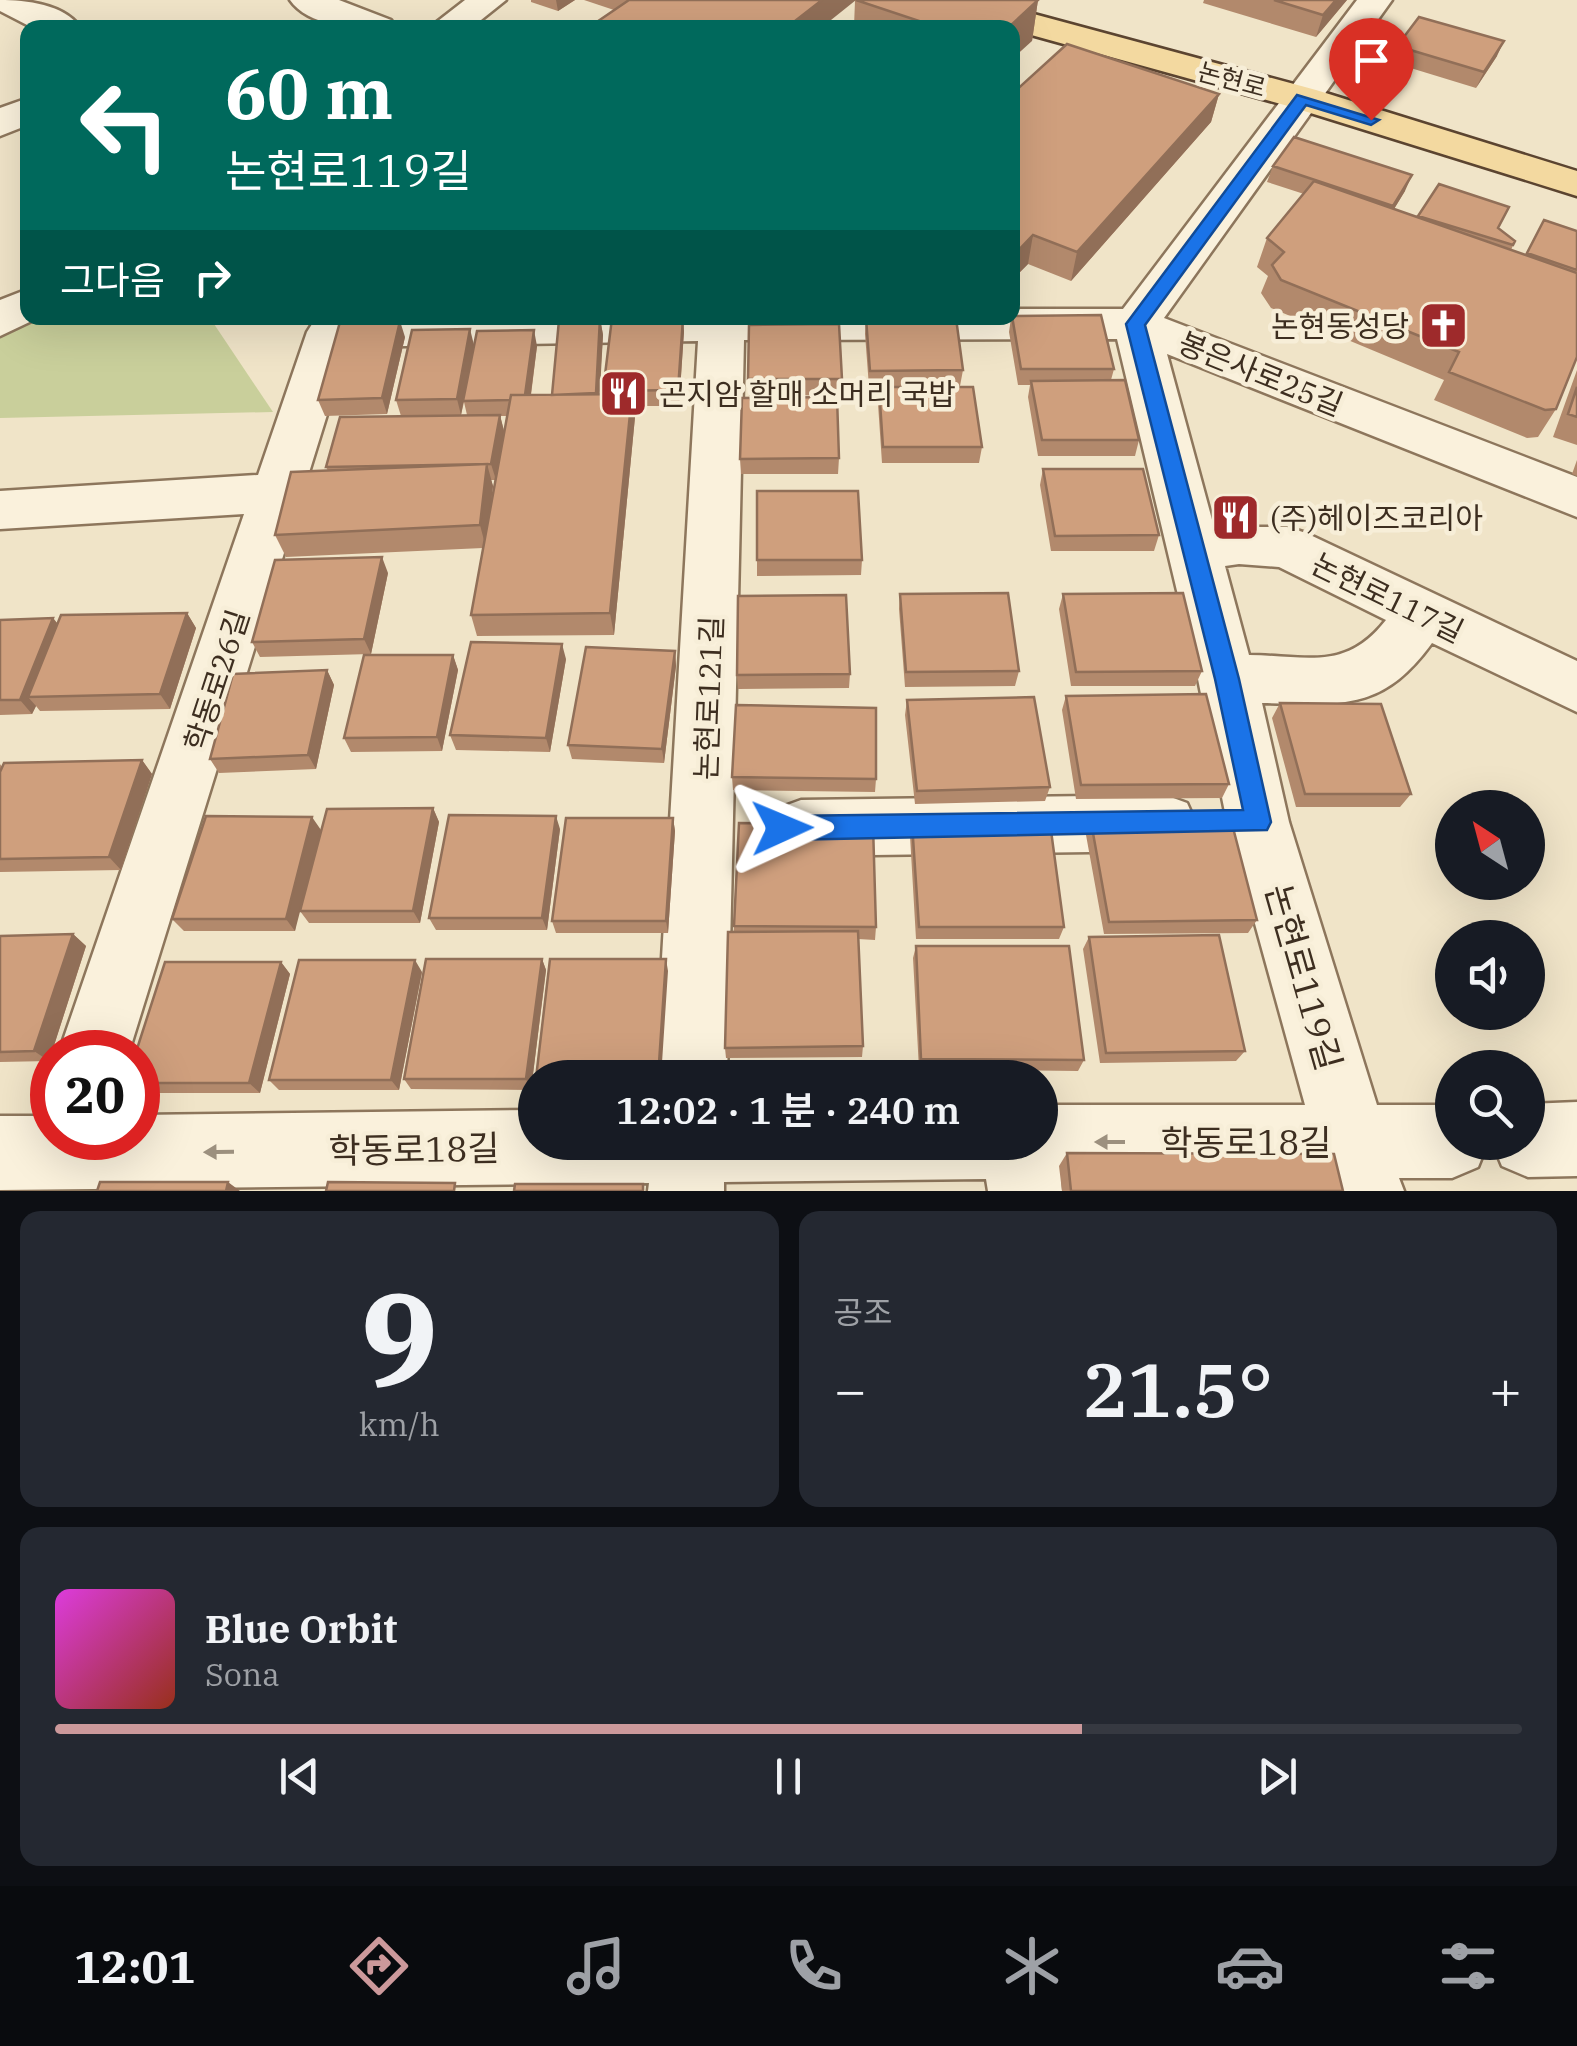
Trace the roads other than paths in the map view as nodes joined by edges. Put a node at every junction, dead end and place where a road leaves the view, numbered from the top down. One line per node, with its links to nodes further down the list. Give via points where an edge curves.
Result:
1 (4, 0): 6 (street)
2 (308, 0): 7 (street)
3 (488, 0): 8 (street)
4 (942, 0): 9 (main road, 논현로)
5 (1375, 0): 11 (street)
6 (46, 20)
7 (358, 20)
8 (459, 20)
9 (1015, 20)
10 (1020, 21): 11 (main road, 논현로)
11 (1302, 98): 12 (main road, 논현로); 14 (street)
12 (1577, 184)
13 (1020, 323): 14 (street, 봉은사로25길)
14 (1136, 324): 18 (street, 봉은사로25길); 20 (street, 논현로119길)
15 (320, 325): 17 (street, 학동로26길)
16 (722, 325): 25 (street, 논현로121길)
17 (278, 494): 19 (street); 26 (street, 학동로26길)
18 (1577, 498)
19 (0, 510)
20 (1191, 550): 21 (street, 논현로117길, via 1287,547); 22 (street, 논현로119길)
21 (1422, 615): 22 (street, via 1390,656 1355,680); 23 (street, 논현로117길)
22 (1227, 679): 24 (street, 논현로119길)
23 (1577, 688)
24 (1258, 822): 25 (street); 36 (street, 논현로119길)
25 (703, 829): 27 (street, 논현로121길)
26 (101, 1030)
27 (692, 1060)
28 (1545, 1140): 29 (street)
29 (1577, 1140)
30 (1058, 1143): 36 (street, 학동로18길, one-way to 30)
31 (1435, 1146): 36 (street, 학동로18길)
32 (518, 1155): 37 (street, 학동로18길)
33 (64, 1160): 37 (street, 학동로18길, one-way to 33)
34 (687, 1160): 38 (street)
35 (1021, 1160): 39 (street)
36 (1359, 1166)
37 (287, 1171)
38 (686, 1191)
39 (1025, 1191)

